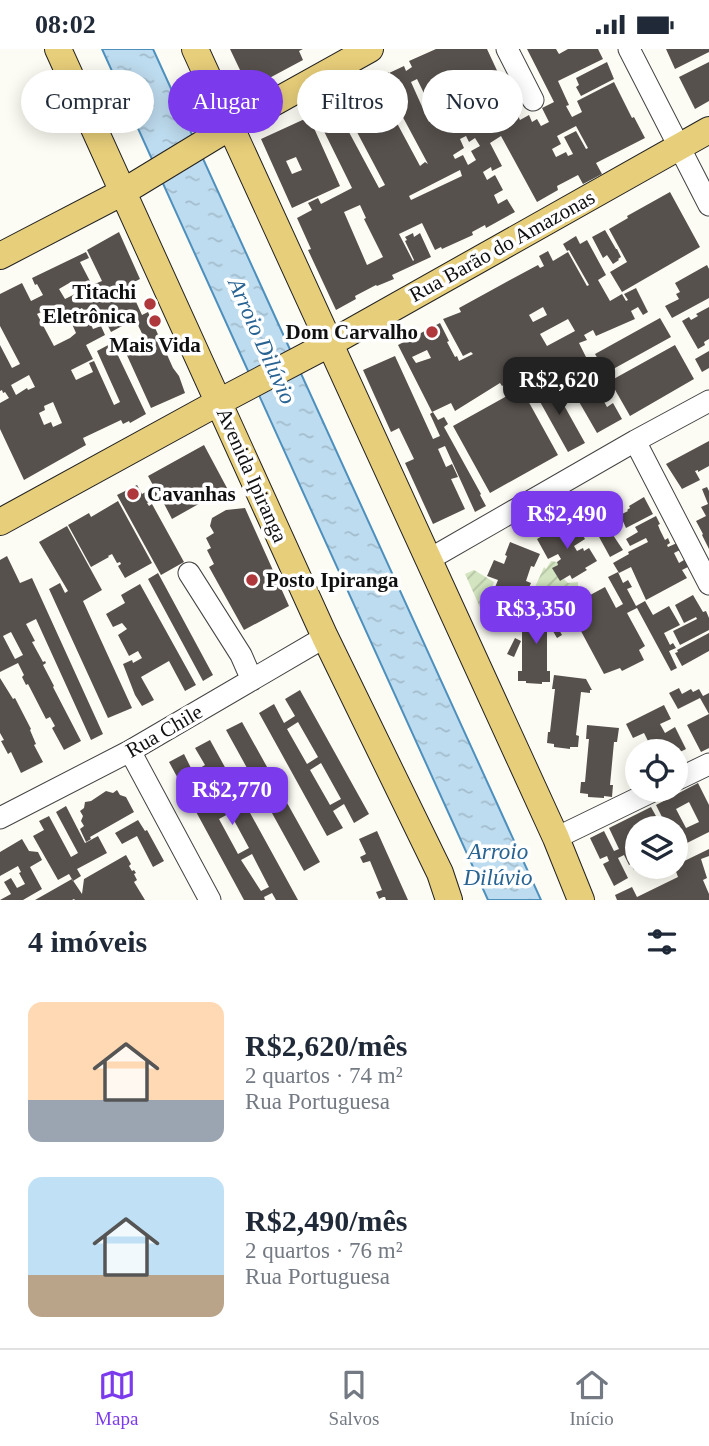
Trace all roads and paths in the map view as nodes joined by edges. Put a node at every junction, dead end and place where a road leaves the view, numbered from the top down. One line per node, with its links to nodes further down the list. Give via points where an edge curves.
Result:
1 (58, 49): 13 (main road, Avenida Ipiranga)
2 (195, 49): 6 (main road)
3 (370, 49): 7 (main road)
4 (507, 49): 8 (street)
5 (629, 49): 12 (street)
6 (202, 70)
7 (283, 97)
8 (533, 100)
9 (709, 130): 12 (main road, Rua Barão do Amazonas)
10 (219, 133): 13 (main road)
11 (221, 133): 16 (main road)
12 (678, 146): 14 (street); 16 (main road, Rua Barão do Amazonas)
13 (123, 192): 15 (main road); 18 (main road, Avenida Ipiranga)
14 (709, 205)
15 (0, 256)
16 (320, 349): 18 (main road, Rua Barão do Amazonas); 21 (main road)
17 (709, 401): 19 (street)
18 (219, 402): 20 (main road, Rua Barão do Amazonas); 24 (main road, Avenida Ipiranga)
19 (635, 441): 21 (street); 23 (street)
20 (0, 522)
21 (428, 560): 31 (main road)
22 (189, 573): 25 (street)
23 (709, 584)
24 (325, 637): 25 (street, Rua Chile); 33 (main road, Avenida Ipiranga)
25 (252, 680): 26 (street, Rua Chile)
26 (130, 751): 30 (street, Rua Chile); 32 (street)
27 (709, 764): 28 (street)
28 (688, 774)
29 (630, 802): 31 (street)
30 (0, 818)
31 (556, 838): 34 (main road)
32 (209, 900)
33 (449, 900)
34 (581, 900)

